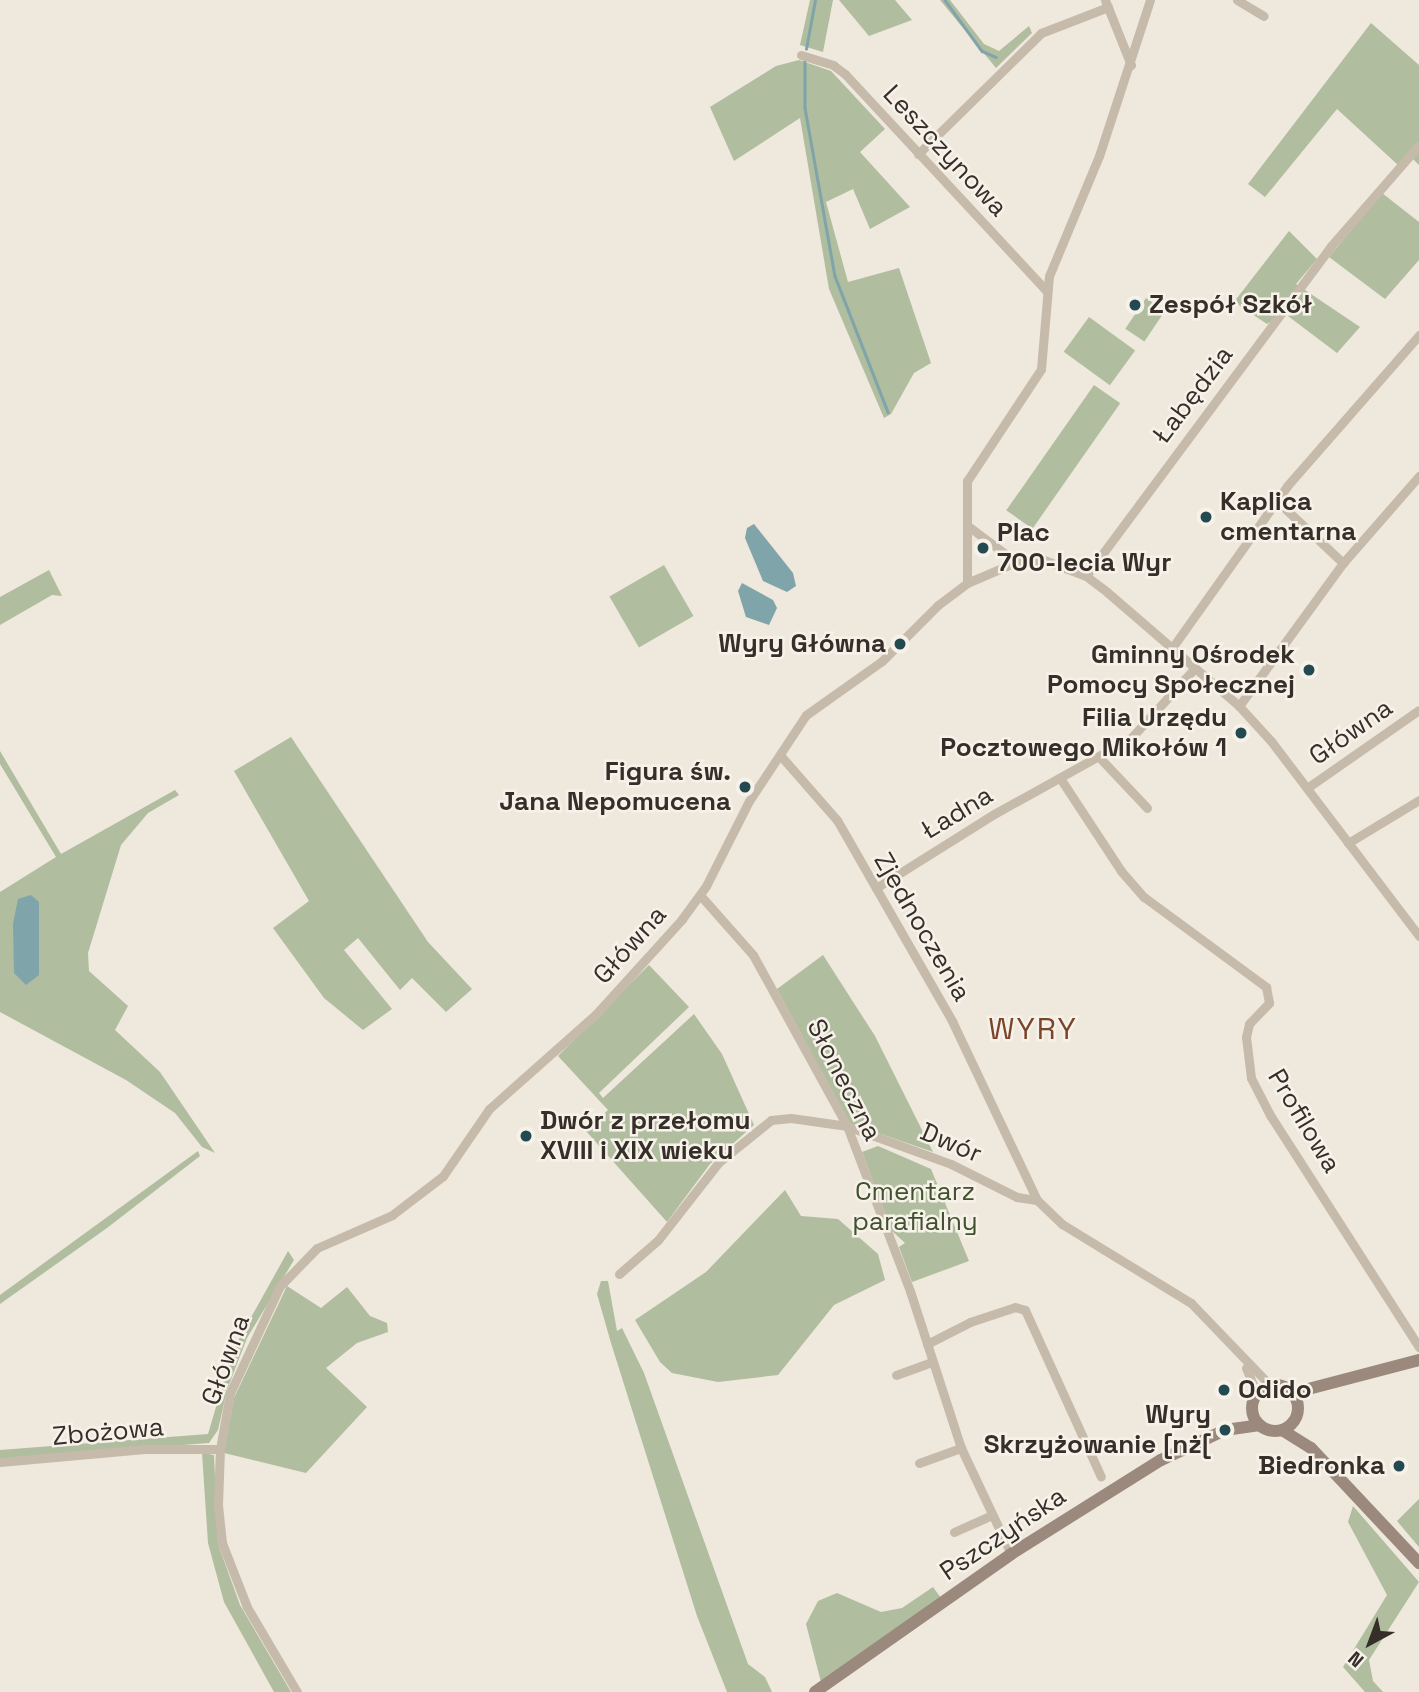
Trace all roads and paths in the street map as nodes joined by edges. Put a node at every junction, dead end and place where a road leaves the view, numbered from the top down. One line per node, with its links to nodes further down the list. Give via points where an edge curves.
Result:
1 (1150, 0): 6 (street)
2 (1237, 0): 4 (street)
3 (1107, 3): 6 (street); 8 (street, via 1041,33)
4 (1264, 16)
5 (801, 55): 8 (street, Leszczynowa, via 833,65 845,74)
6 (1131, 65): 9 (street)
7 (1419, 145): 16 (street, Łabędzia, via 1315,267)
8 (918, 154): 9 (street, Leszczynowa)
9 (1047, 291): 13 (street, via 1041,369 1035,385 971,471)
10 (1419, 335): 12 (street)
11 (1419, 476): 15 (street)
12 (1277, 501): 15 (street); 18 (street)
13 (968, 526): 14 (street); 17 (street)
14 (1016, 562): 16 (street, Główna, via 1044,560); 17 (street, Główna)
15 (1343, 563): 20 (street)
16 (1086, 576): 18 (street, Główna)
17 (967, 583): 22 (street, Główna, via 937,604 882,661 806,715)
18 (1172, 648): 19 (street, Główna)
19 (1195, 668): 20 (street, Główna); 23 (street, Ładna, via 1145,726)
20 (1239, 706): 25 (street, Główna)
21 (1419, 710): 25 (street, Główna)
22 (780, 755): 29 (street, Zjednoczenia, via 821,799); 30 (street, Główna, via 749,802)
23 (1099, 757): 24 (street, Ładna); 27 (street)
24 (1060, 778): 29 (street, Ładna); 36 (street, Profilowa, via 1121,871 1144,897 1266,987 1269,1003 1249,1024 1246,1037 1251,1078)
25 (1307, 788): 28 (street, Główna)
26 (1419, 800): 28 (street)
27 (1147, 808)
28 (1348, 843): 31 (street, Główna)
29 (876, 888): 33 (street, Zjednoczenia, via 953,1021)
30 (700, 895): 32 (street, Słoneczna, via 753,955); 52 (street, Główna, via 596,1014 489,1109 443,1176 392,1215 317,1248 292,1271 244,1356 230,1393)
31 (1419, 936)
32 (847, 1126): 33 (street, Dwór, via 951,1164 1017,1197); 34 (street, Dwór, via 791,1118 761,1126 719,1162 658,1240); 35 (street, Słoneczna)
33 (1037, 1200): 37 (street, Zjednoczenia, via 1062,1224 1191,1303 1226,1335)
34 (620, 1274)
35 (927, 1344): 39 (street, Słoneczna); 55 (street, via 1015,1307 1025,1310)
36 (1419, 1347)
37 (1243, 1360): 41 (street, Zjednoczenia); 44 (street, Zjednoczenia)
38 (1419, 1360): 42 (main road)
39 (932, 1362): 40 (street); 50 (street, Słoneczna)
40 (896, 1374)
41 (1270, 1385): 43 (main road); 44 (main road)
42 (1331, 1385): 43 (main road); 46 (main road)
43 (1293, 1393): 46 (main road)
44 (1257, 1394): 45 (main road)
45 (1252, 1407): 47 (main road); 48 (main road, Pszczyńska)
46 (1297, 1414): 49 (main road); 51 (main road)
47 (1259, 1425): 48 (main road, Pszczyńska); 49 (main road)
48 (1225, 1430): 58 (main road, Pszczyńska, via 1178,1450)
49 (1282, 1430): 51 (main road)
50 (961, 1448): 54 (street); 56 (street, Słoneczna)
51 (1311, 1448): 59 (main road)
52 (220, 1449): 53 (street, Zbożowa, via 147,1449); 60 (street, Główna, via 222,1543 247,1606)
53 (0, 1462)
54 (919, 1463)
55 (1101, 1477)
56 (992, 1515): 57 (street); 58 (street, Słoneczna)
57 (954, 1532)
58 (1011, 1554): 61 (main road, Pszczyńska)
59 (1419, 1563)
60 (297, 1692)
61 (815, 1692)

